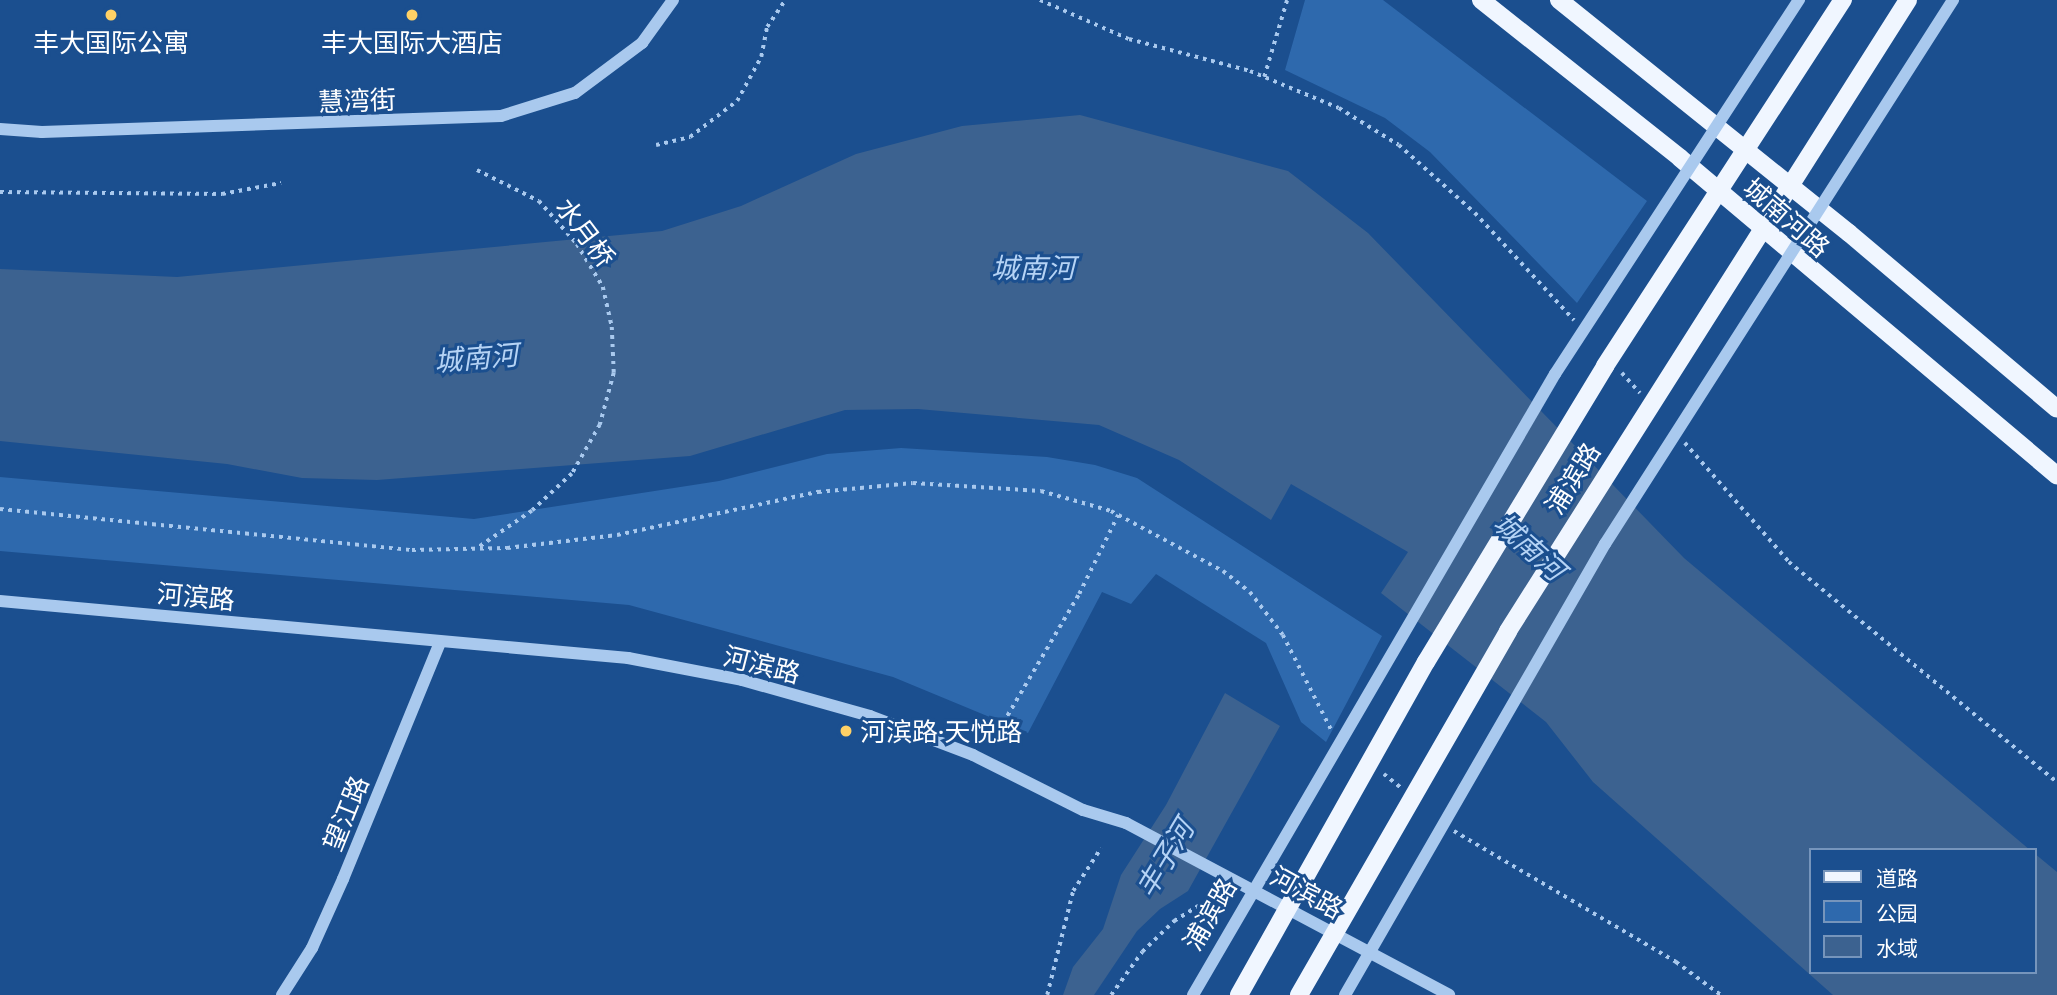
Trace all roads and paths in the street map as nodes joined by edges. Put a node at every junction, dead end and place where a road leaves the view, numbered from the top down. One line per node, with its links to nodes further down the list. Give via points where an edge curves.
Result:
1 (673, 0): 12 (street, 慧湾街, via 642,43 575,93 501,116 56,132)
2 (785, 0): 13 (path, via 767,27 761,57 737,101 690,137)
3 (1040, 0): 11 (path, via 1129,39)
4 (1287, 0): 11 (path)
5 (1481, 0): 22 (main road, 城南河路, via 1680,158)
6 (1559, 0): 20 (main road, 城南河路, via 1849,233)
7 (1799, 0): 39 (street, 浦滨路, bridge, via 1555,374)
8 (1843, 0): 40 (main road, 浦滨路, bridge, via 1584,401 1426,662)
9 (1908, 0): 41 (main road, 浦滨路, bridge, via 1516,620)
10 (1953, 0): 42 (street, bridge, via 1605,544)
11 (1264, 77): 17 (path, via 1339,108 1399,145 1475,213)
12 (0, 129)
13 (656, 145)
14 (477, 170): 25 (path, 水月桥, via 539,201 577,244 603,287 612,327 614,373 600,425 572,474 532,511)
15 (281, 183): 16 (path, via 222,194)
16 (0, 192)
17 (1582, 329)
18 (1618, 368): 19 (path)
19 (1644, 397)
20 (2057, 410)
21 (1679, 437): 31 (path, via 1788,562)
22 (2057, 475)
23 (0, 509): 25 (path, via 412,550)
24 (1118, 515): 25 (path, via 1041,491 913,483 818,492 617,535); 28 (path, via 1079,594); 29 (path, via 1223,571 1250,592 1283,635 1331,730)
25 (476, 549)
26 (0, 601): 27 (street, 河滨路)
27 (440, 642): 36 (street, 望江路, via 312,948); 43 (street, 河滨路, via 628,658 742,680 870,716 973,755 1083,810 1126,823)
28 (1003, 723)
29 (1341, 738)
30 (1381, 772): 32 (path)
31 (2057, 782)
32 (1401, 788)
33 (1452, 830): 44 (path, via 1676,962)
34 (1101, 848): 37 (path, via 1073,891)
35 (1201, 904): 38 (path, via 1174,921 1142,951)
36 (282, 995)
37 (1047, 995)
38 (1111, 995)
39 (1193, 995)
40 (1239, 995)
41 (1299, 995)
42 (1345, 995)
43 (1449, 995)
44 (1721, 995)

